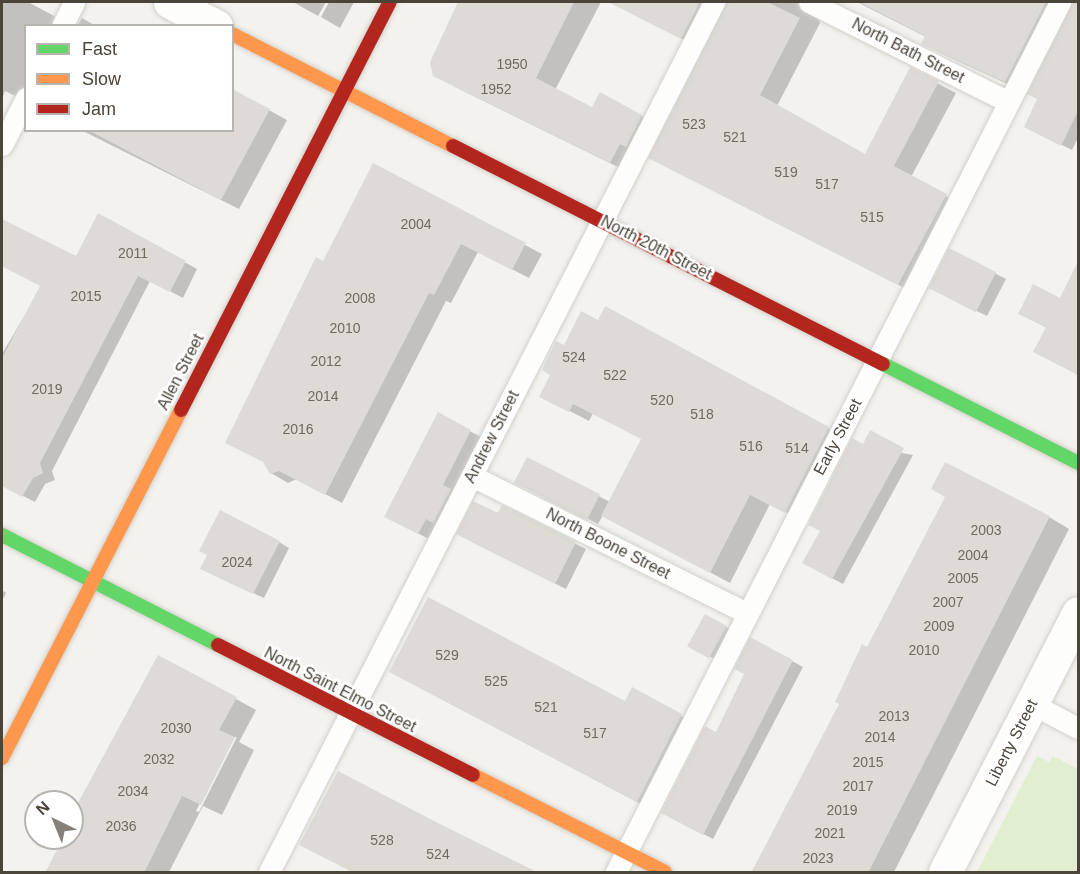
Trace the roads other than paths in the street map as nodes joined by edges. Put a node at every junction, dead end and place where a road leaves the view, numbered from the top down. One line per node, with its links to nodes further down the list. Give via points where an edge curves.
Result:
1 (74, 2): 7 (lane)
2 (170, 2): 8 (street)
3 (390, 2): 10 (street, Allen Street)
4 (714, 2): 14 (lane, Andrew Street)
5 (809, 2): 11 (lane, North Bath Street)
6 (1060, 2): 11 (lane, Early Street)
7 (63, 24)
8 (212, 24)
9 (234, 35): 10 (street, North 20th Street)
10 (343, 92): 14 (street, North 20th Street); 19 (street, Allen Street)
11 (1007, 101): 15 (lane, Early Street)
12 (24, 102): 13 (lane)
13 (2, 145)
14 (602, 220): 15 (street, North 20th Street); 17 (lane, Andrew Street)
15 (878, 362): 16 (street, North 20th Street); 20 (lane, Early Street)
16 (1078, 463)
17 (472, 476): 20 (lane, North Boone Street); 23 (lane, Andrew Street)
18 (2, 535): 19 (street, North Saint Elmo Street)
19 (92, 582): 23 (street, North Saint Elmo Street); 25 (street, Allen Street)
20 (745, 612): 26 (lane, Early Street)
21 (1078, 613): 22 (street, Liberty Street)
22 (1032, 704): 24 (lane); 30 (street, Liberty Street)
23 (351, 714): 26 (street, North Saint Elmo Street); 27 (lane, Andrew Street)
24 (1078, 728)
25 (2, 758)
26 (626, 853): 28 (lane, Early Street); 29 (street, North Saint Elmo Street)
27 (269, 873)
28 (616, 873)
29 (665, 873)
30 (945, 873)

